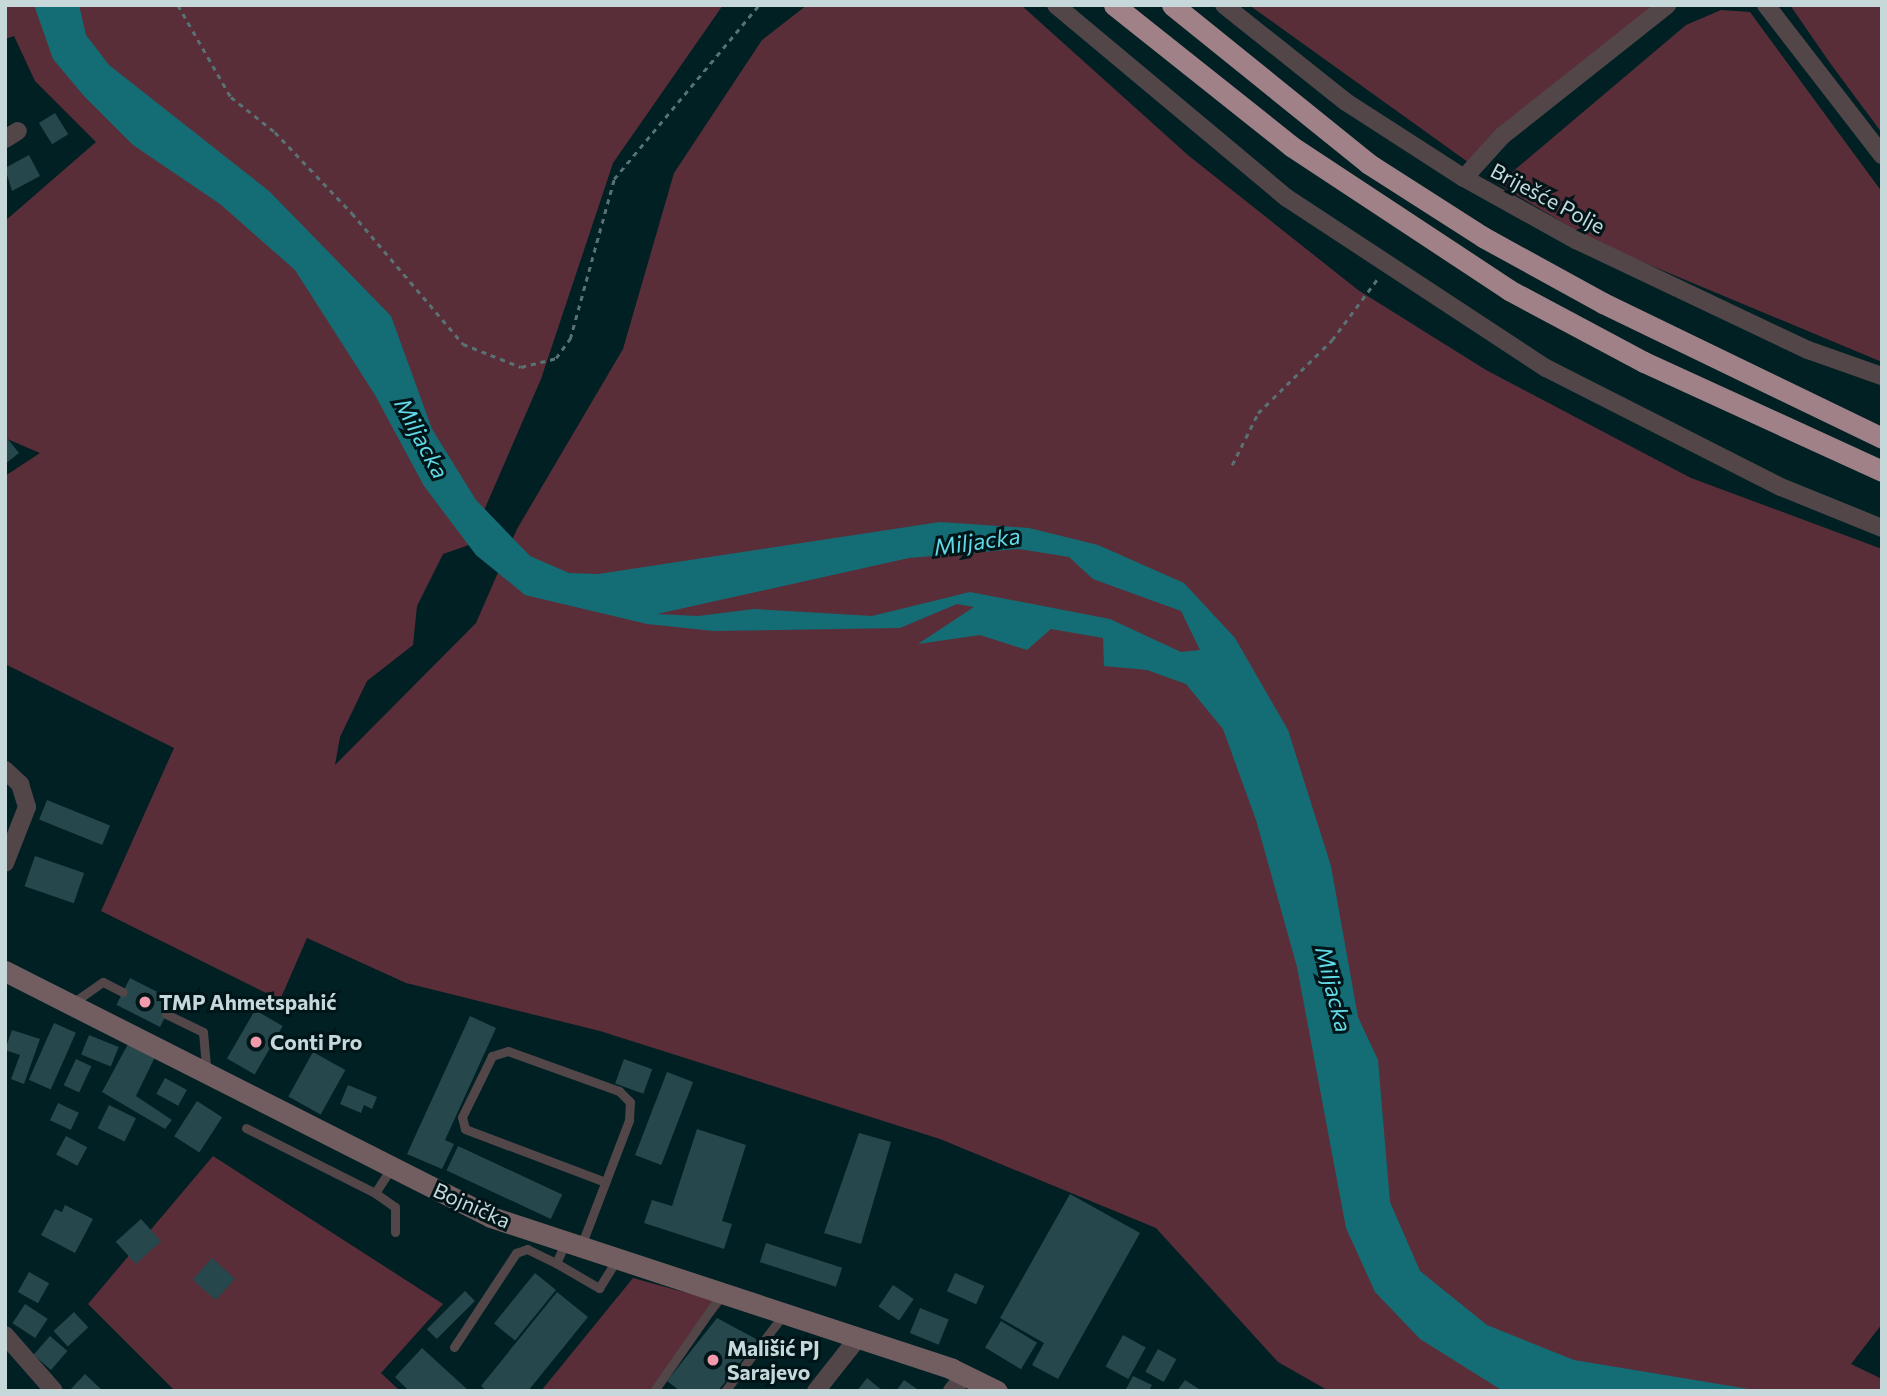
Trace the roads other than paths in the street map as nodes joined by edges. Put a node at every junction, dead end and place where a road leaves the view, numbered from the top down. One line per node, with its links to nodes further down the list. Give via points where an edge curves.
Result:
1 (1056, 5): 12 (street, via 1287,198 1386,267 1546,368 1781,487)
2 (1114, 5): 11 (highway, via 1282,140 1497,283 1644,362)
3 (1172, 5): 10 (highway, via 1369,164 1483,237 1603,303)
4 (1224, 5): 8 (street, Briješće Polje, via 1346,102)
5 (1667, 5): 8 (street, via 1502,136)
6 (1766, 5): 7 (street)
7 (1882, 155)
8 (1464, 178): 9 (street, Briješće Polje, via 1576,240 1808,350)
9 (1882, 376)
10 (1882, 438)
11 (1882, 471)
12 (1882, 528)
13 (5, 770): 14 (street, via 20,784 27,807)
14 (5, 863)
15 (5, 971): 17 (main road, Bojnička)
16 (123, 992): 17 (lane, via 103,982)
17 (74, 1002): 19 (main road, Bojnička)
18 (166, 1014): 19 (lane, via 204,1032)
19 (206, 1072): 21 (main road, Bojnička)
20 (246, 1128): 23 (lane)
21 (392, 1167): 23 (lane); 25 (main road, Bojnička, via 491,1217)
22 (605, 1182): 22 (lane, via 629,1120 625,1096 508,1051 492,1056 462,1117 465,1129); 25 (lane)
23 (375, 1193): 24 (lane, via 395,1207)
24 (395, 1232)
25 (573, 1245): 26 (main road, Bojnička); 27 (lane)
26 (617, 1259): 27 (lane, via 599,1288); 28 (main road, Bojnička)
27 (556, 1263): 32 (lane, via 519,1250)
28 (722, 1293): 29 (main road, Bojnička); 35 (lane)
29 (784, 1314): 31 (main road, Bojnička); 36 (lane)
30 (5, 1335): 34 (street)
31 (858, 1338): 33 (main road, Bojnička); 37 (street)
32 (454, 1347)
33 (958, 1383): 38 (main road, Bojnička)
34 (54, 1391)
35 (654, 1391)
36 (725, 1391)
37 (816, 1391)
38 (997, 1391)

